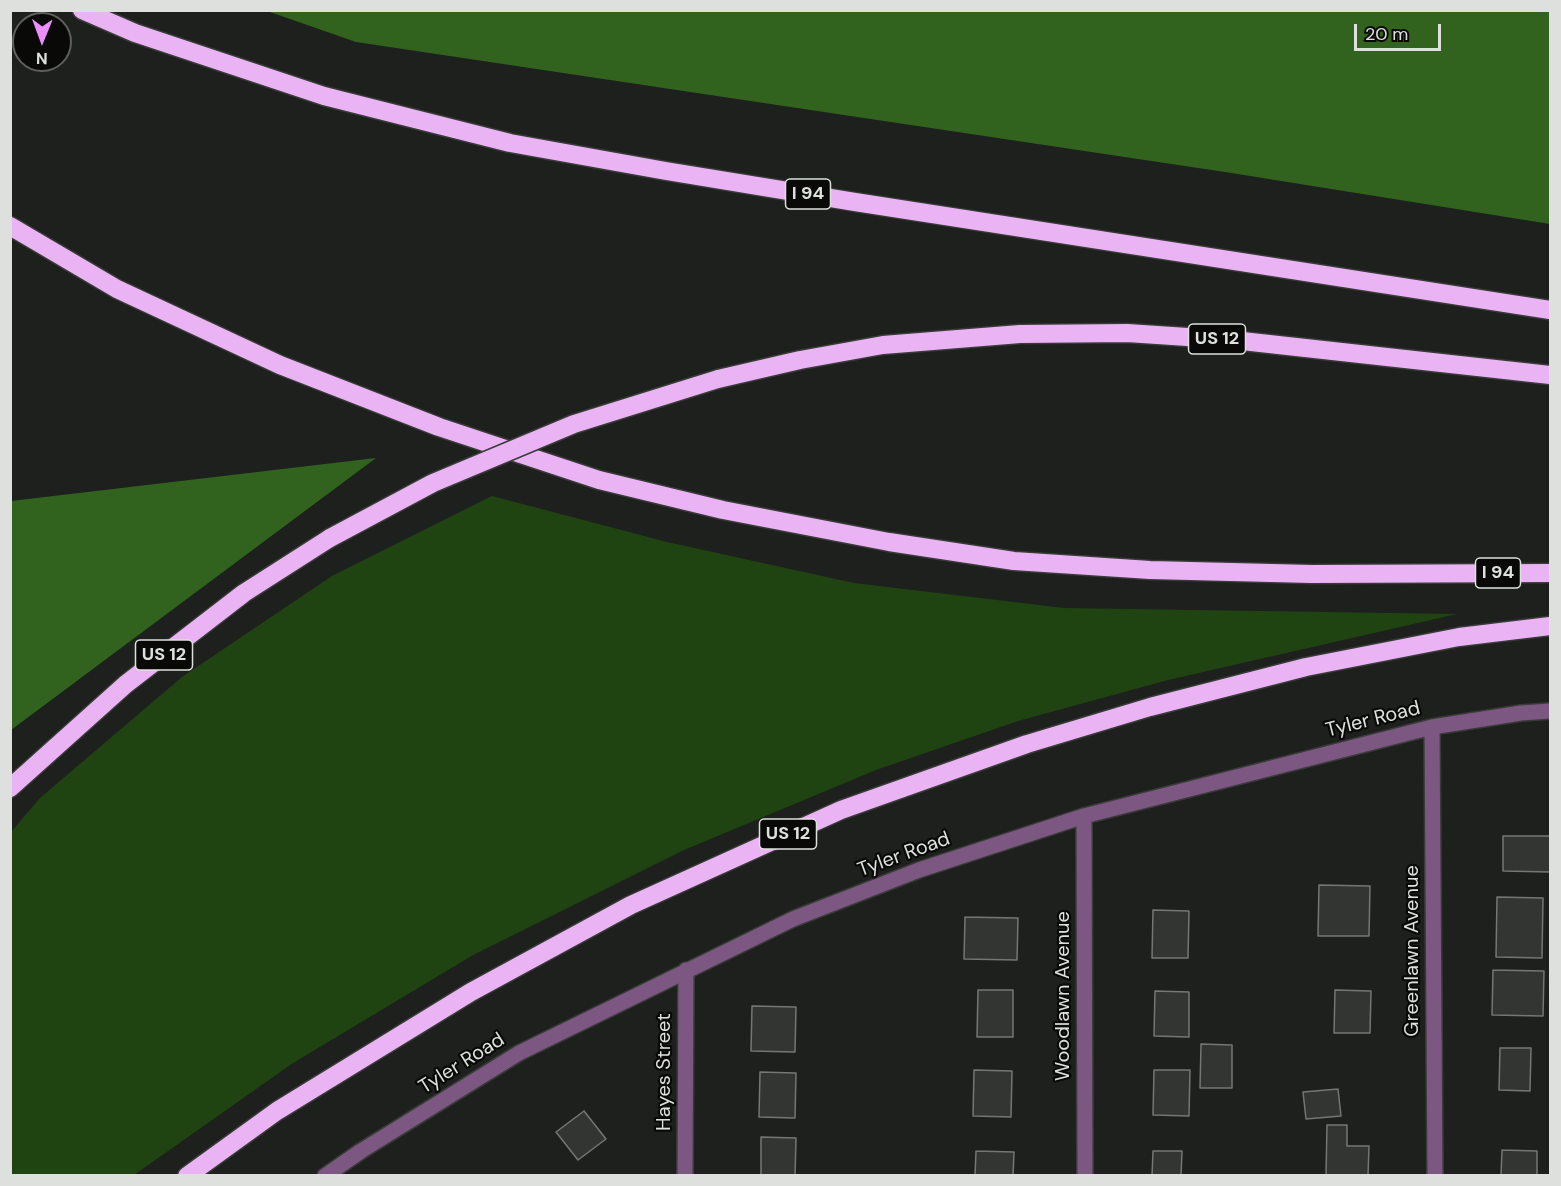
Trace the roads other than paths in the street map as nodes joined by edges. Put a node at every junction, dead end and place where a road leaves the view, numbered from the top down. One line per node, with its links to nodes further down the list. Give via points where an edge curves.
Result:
1 (82, 10): 3 (highway, I 94, via 135,33 324,96 510,143 855,202)
2 (10, 226): 5 (highway, I 94, via 117,289 291,369 439,427 599,480 723,510 1014,561 1277,573)
3 (1551, 310)
4 (1551, 375): 9 (highway, US 12, bridge, via 1233,340 1127,333 1020,334 882,345 718,379 574,424 433,483 330,538 244,593 135,677)
5 (1551, 573)
6 (1551, 626): 12 (highway, US 12, via 1459,637 1317,665 1161,705 1028,744 842,810 631,905 471,992 277,1111)
7 (1551, 711): 8 (street, Tyler Road)
8 (1432, 727): 10 (street, Tyler Road); 16 (street, Greenlawn Avenue)
9 (10, 788)
10 (1084, 816): 11 (street, Tyler Road, via 919,870 793,919); 15 (street, Woodlawn Avenue)
11 (686, 970): 13 (street, Tyler Road, via 519,1053); 14 (street, Hayes Street)
12 (187, 1176)
13 (325, 1176)
14 (685, 1176)
15 (1085, 1176)
16 (1435, 1176)

